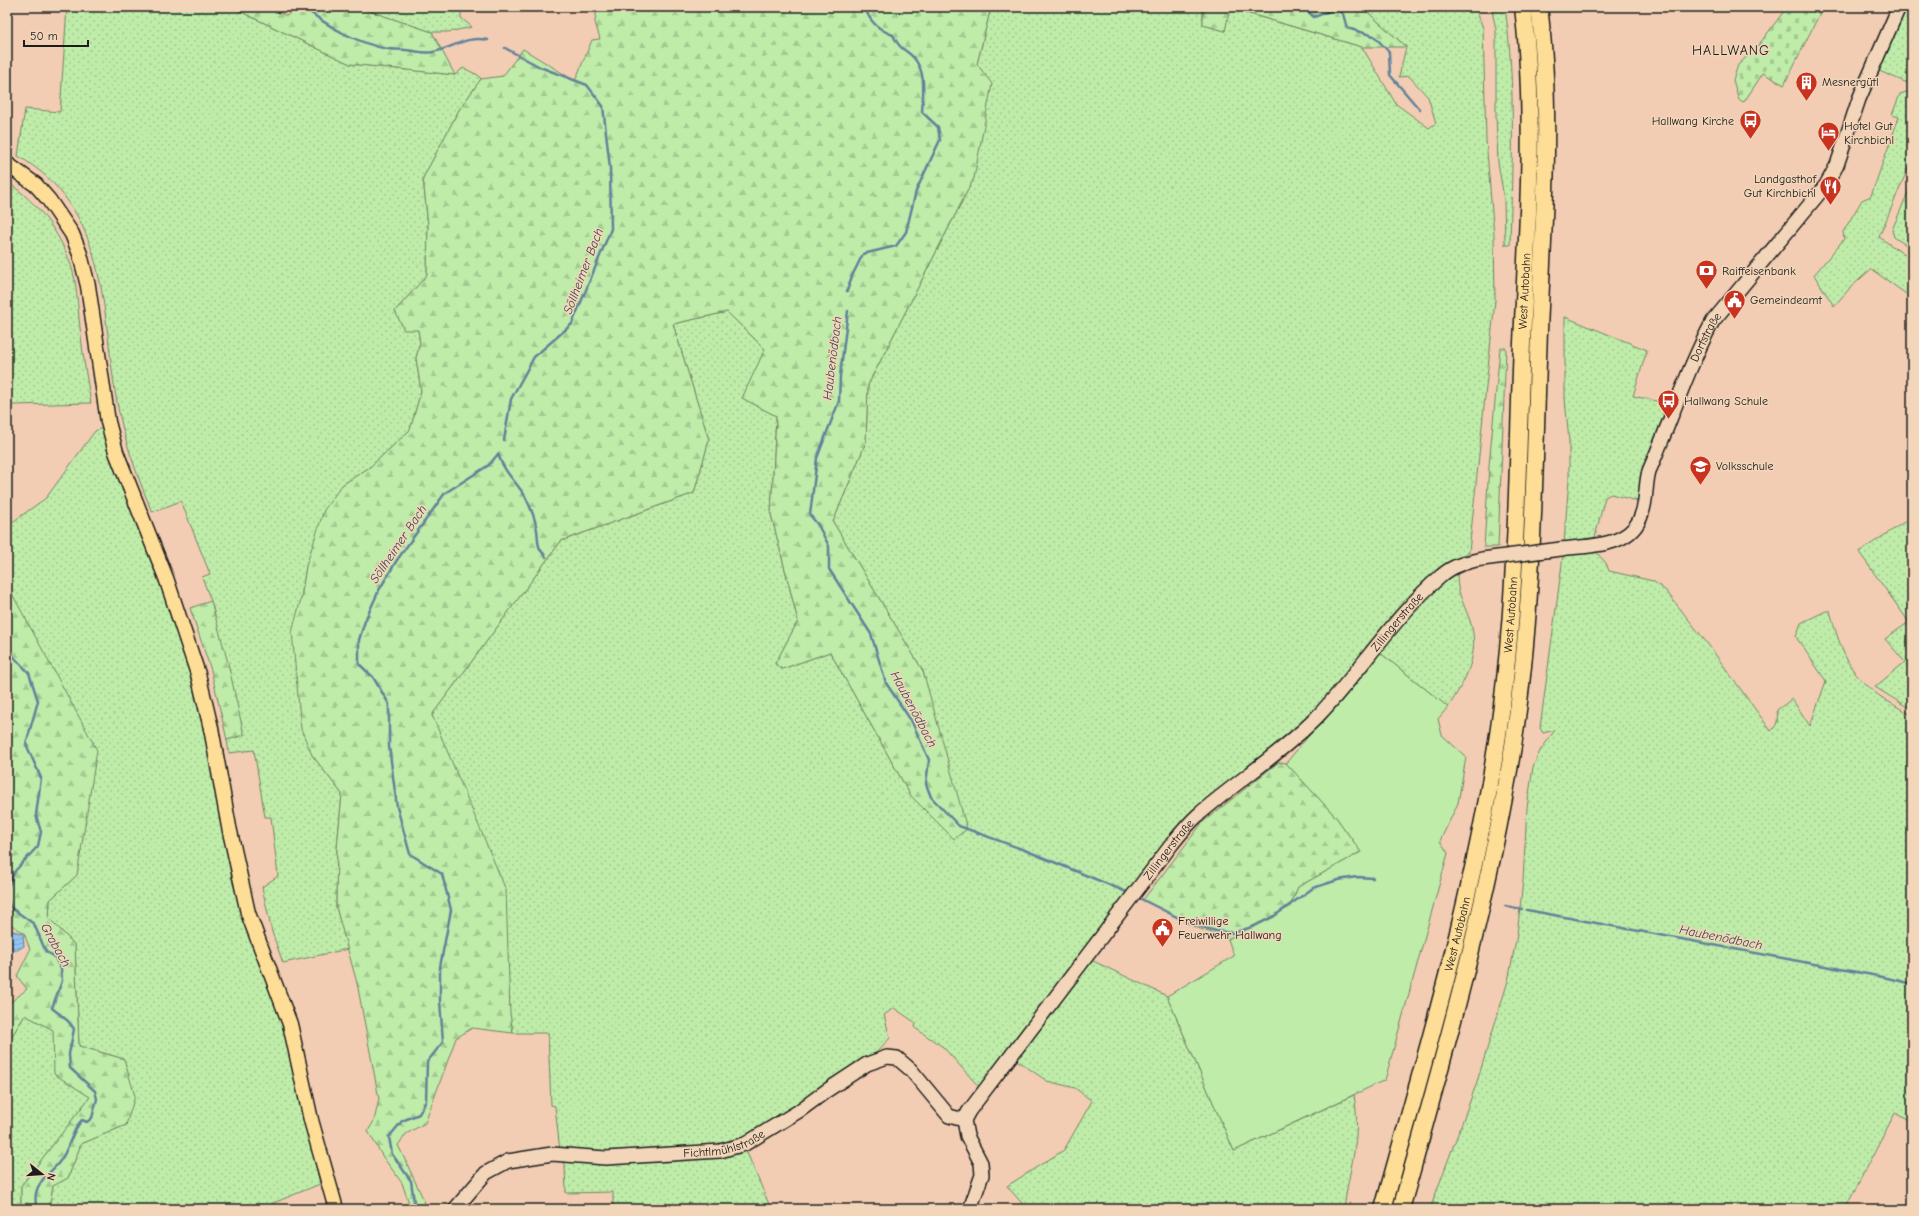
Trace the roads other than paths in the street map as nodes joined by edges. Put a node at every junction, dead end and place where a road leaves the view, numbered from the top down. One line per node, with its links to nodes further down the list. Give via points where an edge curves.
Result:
1 (1522, 7): 10 (highway, West Autobahn, via 1529,100 1528,193 1512,579 1502,700 1486,808 1467,901)
2 (1539, 7): 11 (highway, West Autobahn, via 1545,67 1546,145 1533,507 1522,675 1492,864 1463,984)
3 (1900, 7): 5 (street, Dorfstraße, bridge, via 1859,99 1837,165 1826,185 1713,321 1689,369 1649,471 1638,524 1619,540)
4 (7, 164): 7 (main road, via 36,185 49,200 72,234 80,254 88,286 108,422 116,452 166,578 198,674 248,913 290,1024 311,1120)
5 (1482, 559): 6 (street, Zillingerstraße, via 1462,563 1440,577 1395,624 1315,719 1197,816 1155,865)
6 (964, 1120): 8 (street, Fichtlmühlstraße, via 949,1116 911,1070 897,1058 887,1057 867,1064 799,1111 745,1144 720,1151 606,1158 552,1154 508,1161 486,1173); 9 (street, via 967,1136 981,1163 982,1175)
7 (336, 1209)
8 (455, 1209)
9 (970, 1209)
10 (1383, 1209)
11 (1401, 1209)

